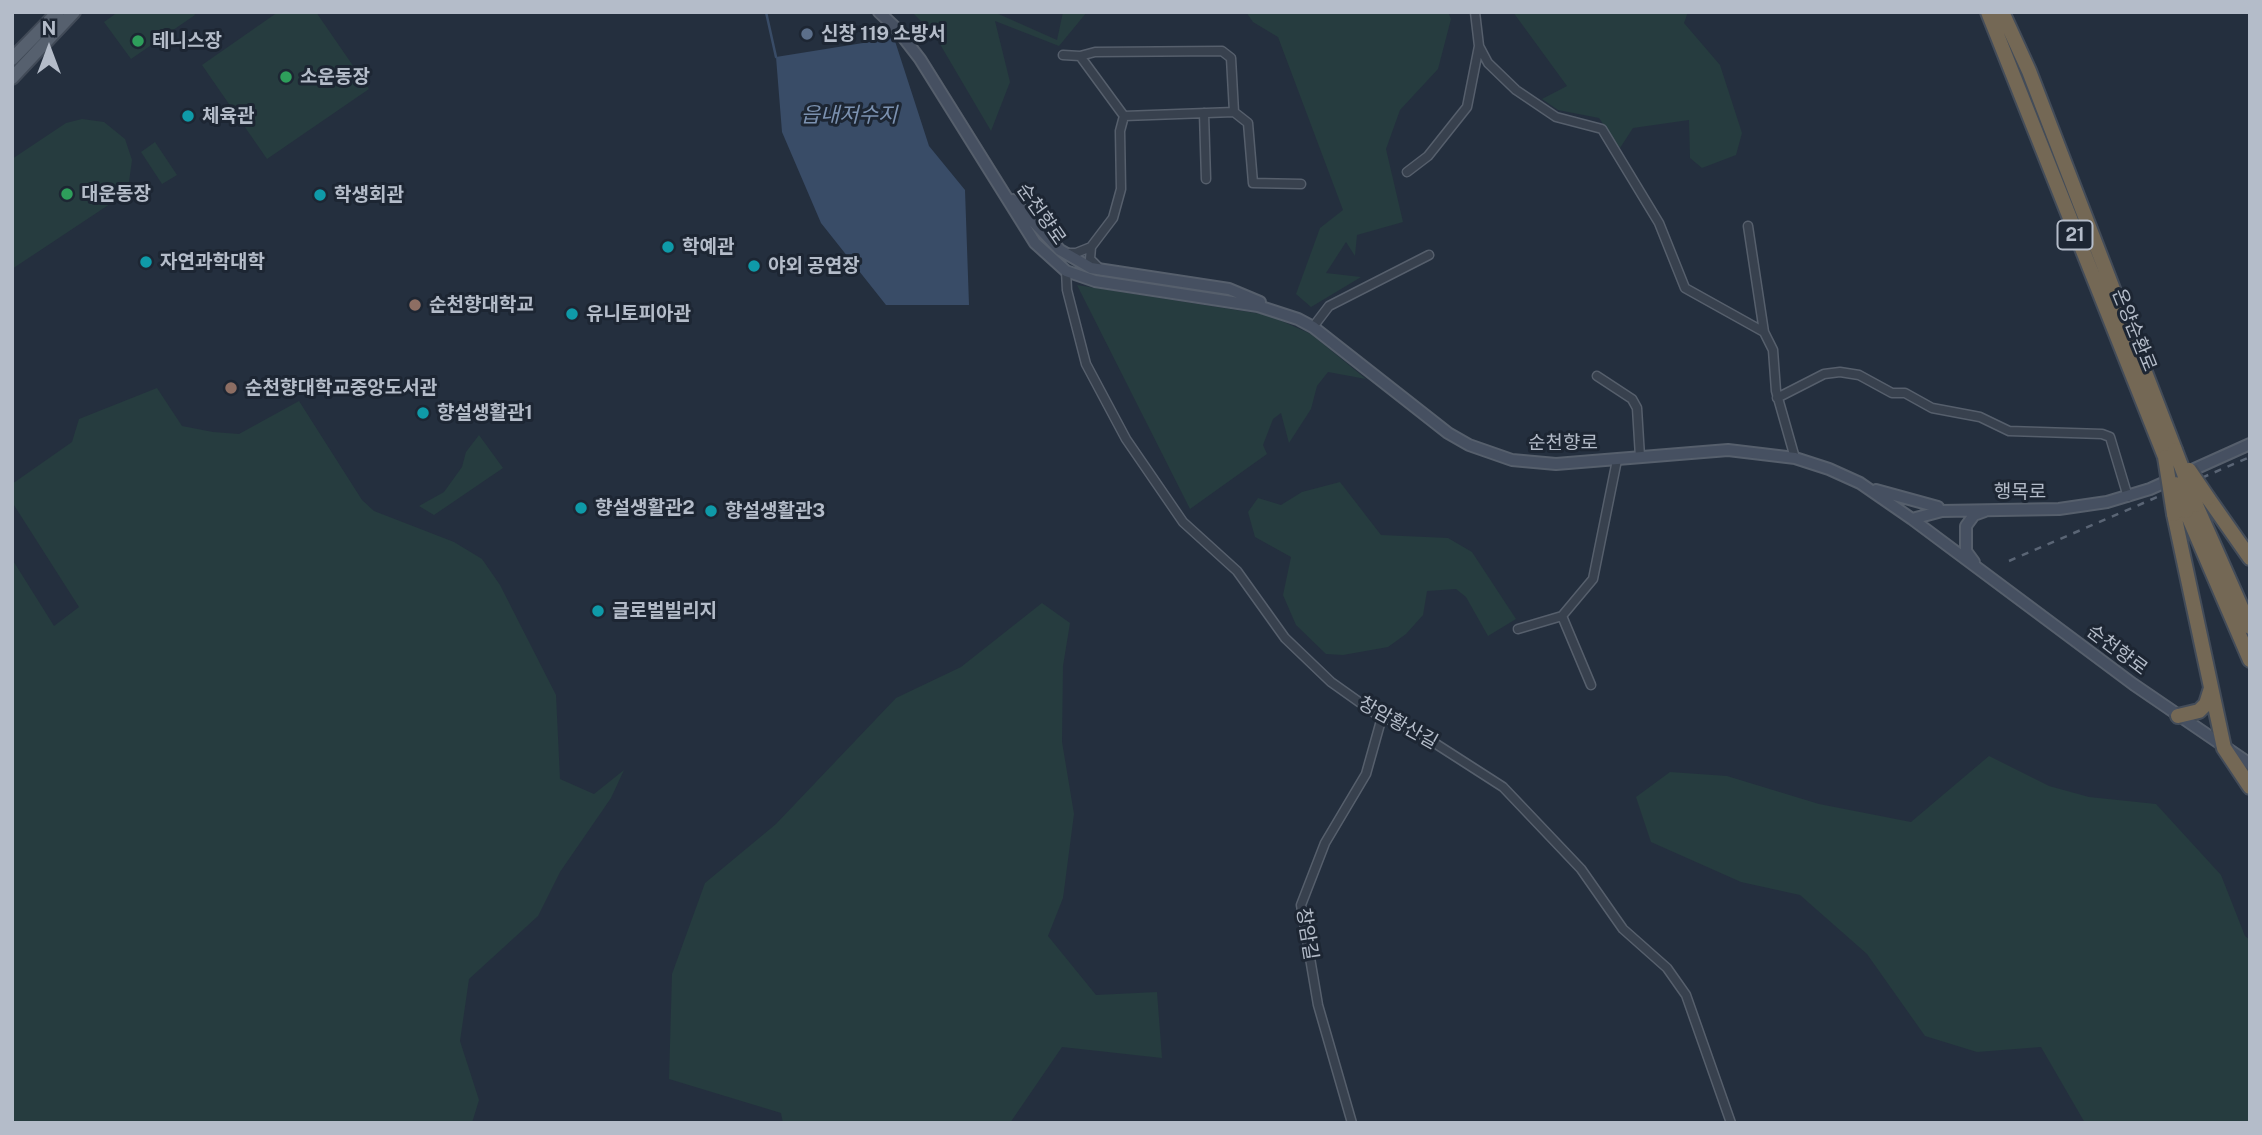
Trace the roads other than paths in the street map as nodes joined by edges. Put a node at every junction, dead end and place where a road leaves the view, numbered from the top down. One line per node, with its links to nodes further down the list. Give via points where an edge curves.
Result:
1 (58, 12): 10 (main road)
2 (74, 12): 11 (main road)
3 (879, 12): 18 (main road, 순천향로, via 920,59)
4 (1475, 12): 7 (street)
5 (1988, 12): 31 (highway, 온양순환로 / 21)
6 (2002, 12): 31 (highway, 온양순환로 / 21, via 2029,71)
7 (1479, 46): 15 (street, via 1466,107 1428,156); 27 (street, via 1488,63 1516,90 1556,117 1602,129 1658,223 1685,288)
8 (1063, 55): 9 (street)
9 (1080, 56): 12 (street, via 1222,51 1233,62); 14 (street)
10 (12, 59)
11 (12, 78)
12 (1234, 112): 13 (street); 17 (street, via 1248,123 1252,183)
13 (1204, 113): 14 (street); 16 (street)
14 (1124, 116): 20 (street, via 1121,189 1112,218)
15 (1407, 172)
16 (1206, 179)
17 (1301, 184)
18 (1000, 187): 21 (main road); 23 (main road, 순천향로, via 1035,243)
19 (1748, 226): 27 (street)
20 (1091, 247): 21 (street, via 1076,253); 24 (street, via 1094,265)
21 (1060, 250): 24 (main road)
22 (1429, 255): 26 (street, via 1329,306)
23 (1066, 271): 25 (main road, 순천향로, via 1095,281); 50 (street, 창암황산길, via 1086,363 1126,439 1172,507 1197,537 1244,579 1296,650 1331,682)
24 (1107, 272): 25 (main road, via 1229,289)
25 (1278, 311): 26 (main road, 순천향로)
26 (1313, 327): 34 (main road, 순천향로, via 1430,420 1469,445 1534,463)
27 (1764, 332): 29 (street, via 1773,350)
28 (1597, 376): 32 (street, via 1637,408)
29 (1777, 398): 33 (street); 36 (street, via 1824,374 1840,372 1860,375 1892,393 1912,395 1932,408 1980,417 2008,431 2102,434 2110,437)
30 (2250, 443): 36 (main road, 행목로)
31 (2170, 454): 37 (highway, bridge); 37 (highway, 온양순환로 / 21, bridge)
32 (1640, 457): 33 (main road, 순천향로, via 1728,450); 34 (main road, 순천향로)
33 (1795, 458): 35 (main road, 순천향로)
34 (1617, 460): 43 (street, via 1593,579)
35 (1860, 483): 39 (main road, via 1924,505); 40 (main road, 순천향로)
36 (2128, 497): 38 (main road, 행목로, via 2059,509)
37 (2191, 507): 41 (highway); 44 (highway, 온양순환로 / 21); 46 (highway, 온양순환로 / 21); 48 (highway)
38 (1991, 509): 39 (main road, 행목로); 42 (main road, via 1974,515 1966,526 1966,551)
39 (1962, 510): 40 (main road, 행목로, via 1924,513)
40 (1912, 519): 42 (main road, 순천향로)
41 (2250, 558)
42 (1977, 567): 49 (main road, 순천향로)
43 (1562, 616): 45 (street); 47 (street)
44 (2250, 627)
45 (1518, 629)
46 (2250, 660)
47 (1591, 685)
48 (2211, 687): 49 (highway, via 2206,704); 51 (highway)
49 (2178, 716): 51 (main road, 순천향로)
50 (1382, 717): 54 (street, 창암길, via 1366,774 1325,843 1301,905 1318,1005); 55 (street, 창암황산길, via 1419,733 1511,793 1585,874 1623,929 1667,968 1692,1008)
51 (2224, 748): 52 (main road, 순천향로); 53 (highway)
52 (2250, 764)
53 (2250, 787)
54 (1352, 1123)
55 (1731, 1123)

